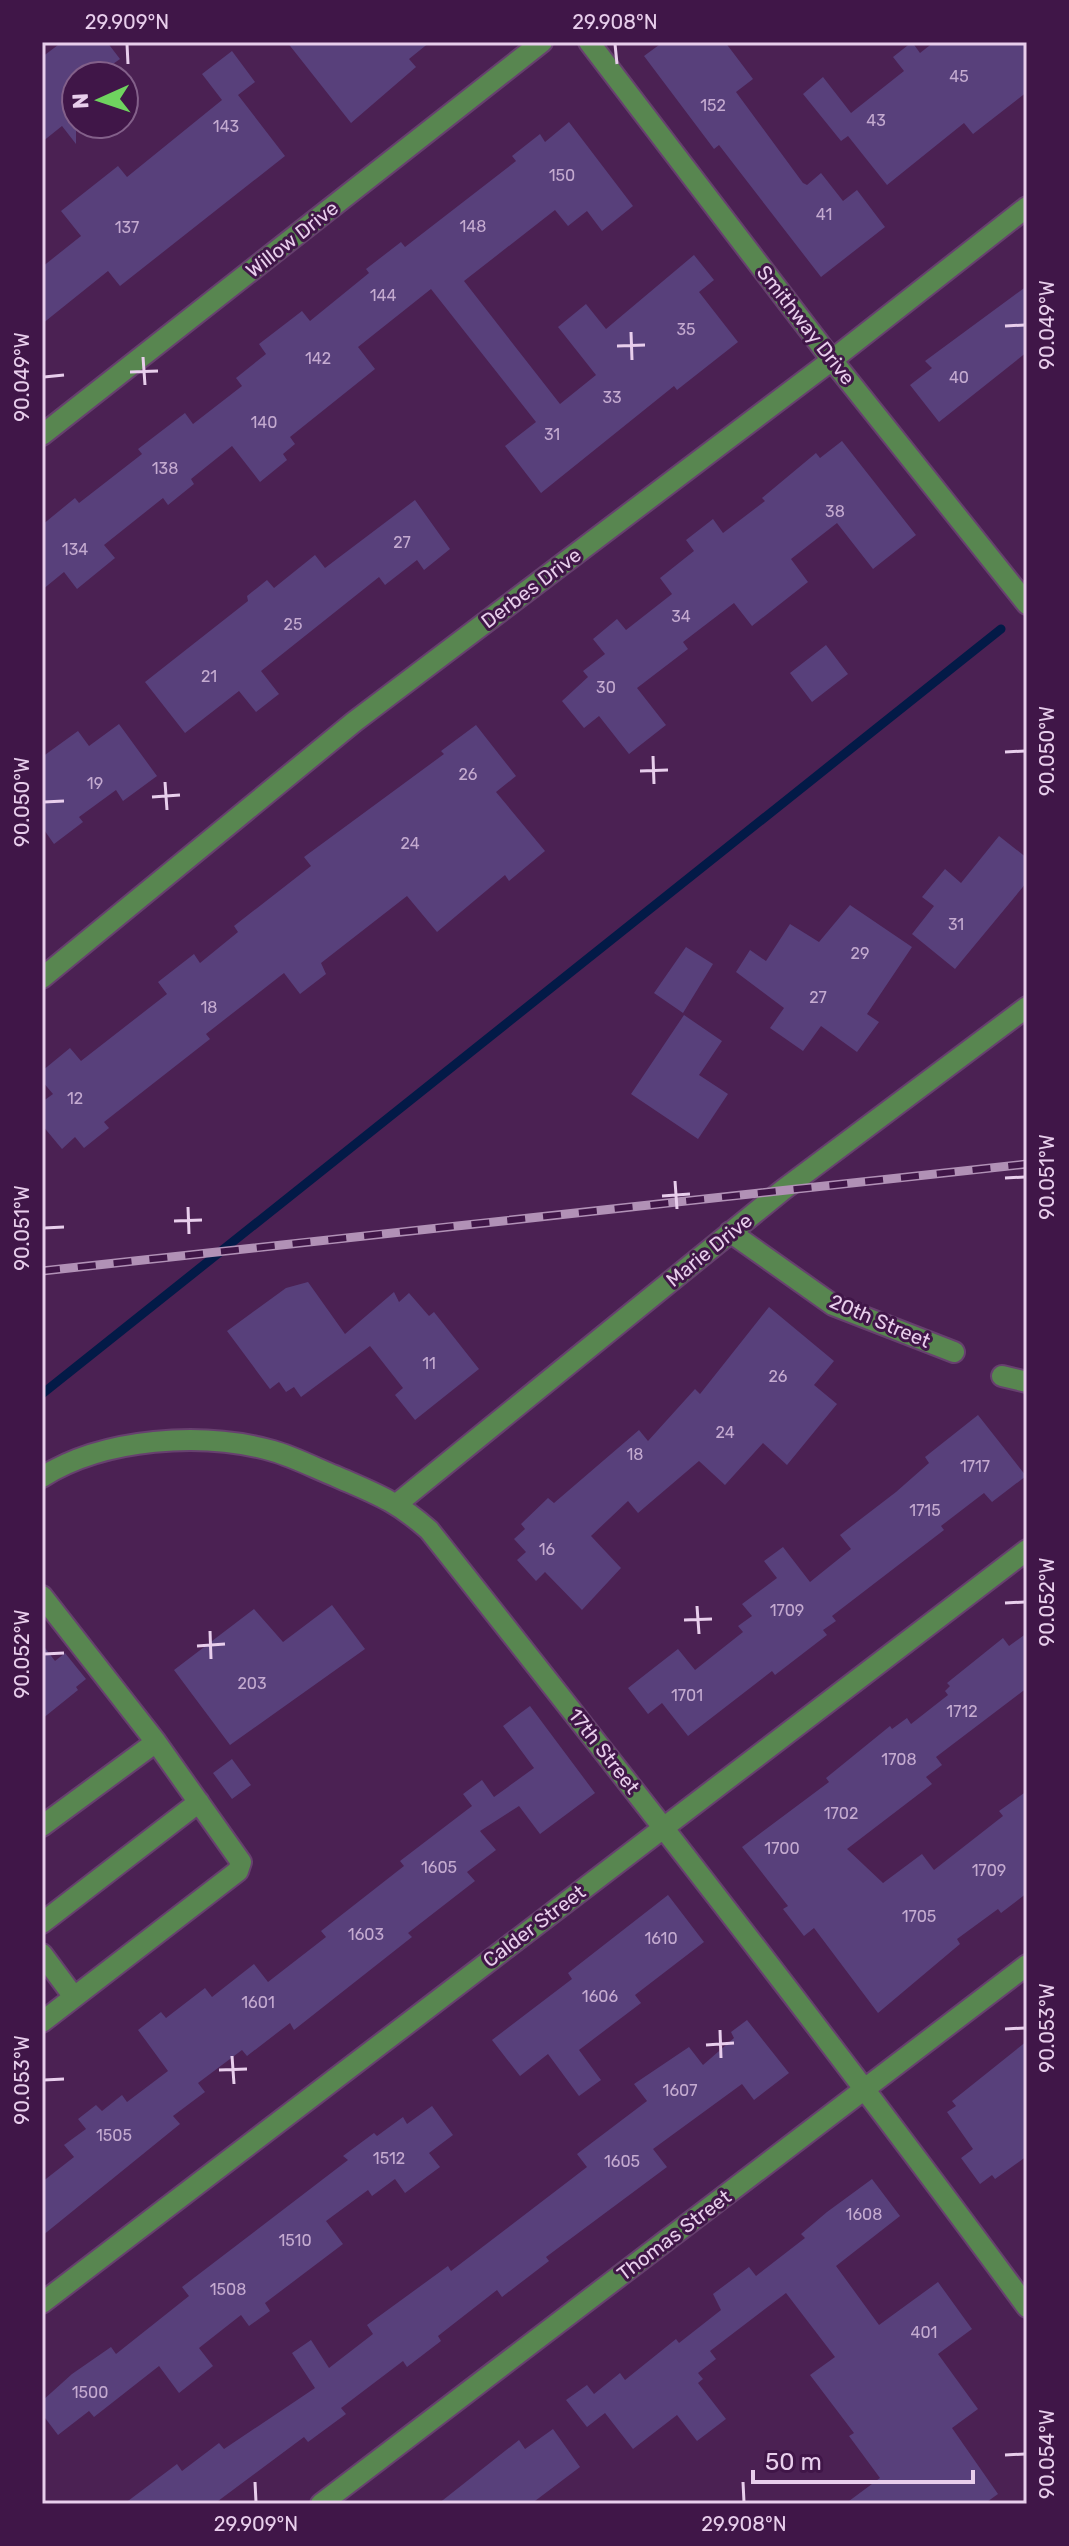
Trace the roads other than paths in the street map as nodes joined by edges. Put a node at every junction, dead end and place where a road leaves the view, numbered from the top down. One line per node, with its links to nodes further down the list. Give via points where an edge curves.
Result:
1 (542, 42): 5 (street, Willow Drive)
2 (589, 42): 4 (street, Smithway Drive)
3 (1027, 207): 4 (street, Derbes Drive)
4 (832, 360): 6 (street, Smithway Drive); 7 (street, Derbes Drive, via 354,722)
5 (42, 435)
6 (1027, 604)
7 (42, 978)
8 (1027, 1007): 9 (street, Marie Drive)
9 (730, 1232): 10 (street, 20th Street, via 833,1305); 14 (street, Marie Drive)
10 (954, 1352)
11 (1002, 1376): 12 (street)
12 (1027, 1382)
13 (42, 1477): 14 (street, 17th Street, via 68,1461 138,1445 217,1441 273,1451)
14 (398, 1503): 20 (street, 17th Street, via 429,1530)
15 (1027, 1550): 20 (street, Calder Street)
16 (42, 1596): 17 (street)
17 (156, 1742): 18 (street); 19 (street)
18 (199, 1802): 21 (street); 24 (street, via 239,1856 238,1871)
19 (42, 1826)
20 (664, 1827): 26 (street, 17th Street); 27 (street, Calder Street)
21 (42, 1923)
22 (42, 1954): 24 (street)
23 (1027, 1965): 26 (street, Thomas Street)
24 (74, 1997): 25 (street)
25 (42, 2022)
26 (867, 2089): 28 (street, 17th Street); 29 (street, Thomas Street)
27 (42, 2303)
28 (1027, 2307)
29 (321, 2504)

